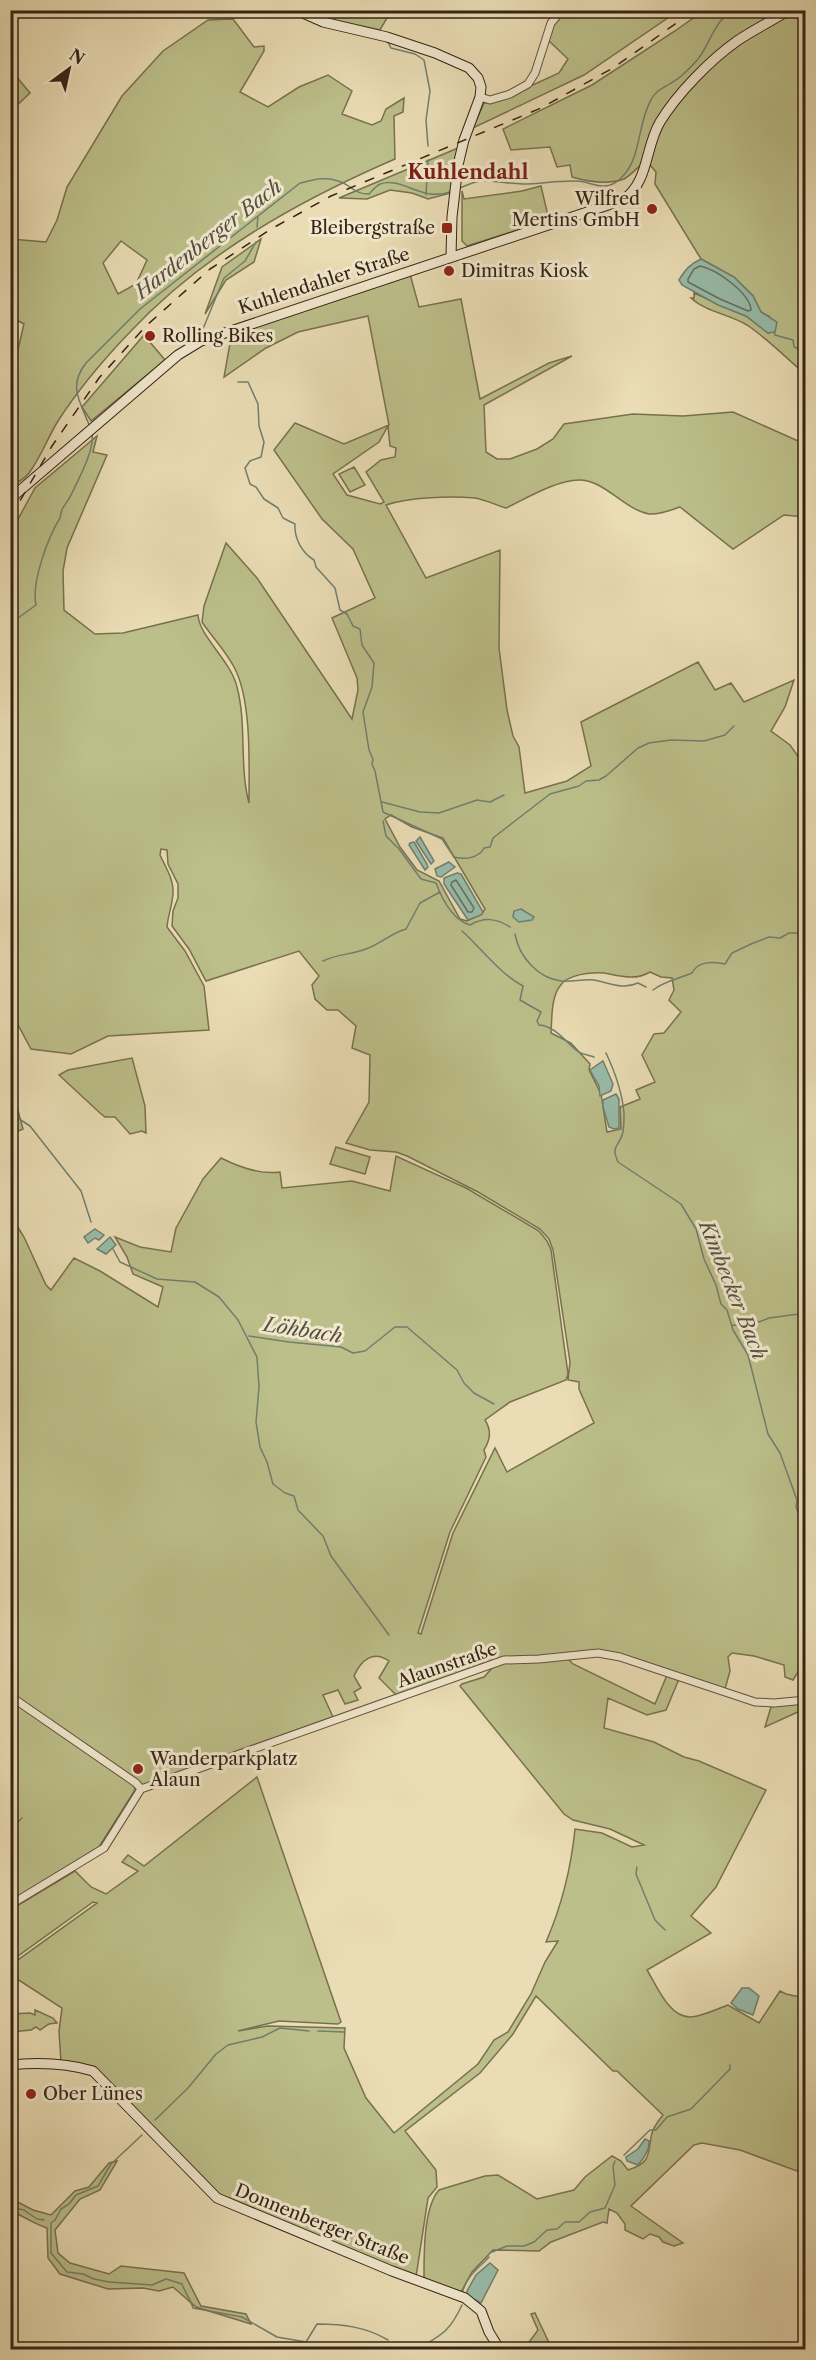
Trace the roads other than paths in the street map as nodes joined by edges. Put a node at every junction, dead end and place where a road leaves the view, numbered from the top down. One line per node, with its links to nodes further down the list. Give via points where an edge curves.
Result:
1 (296, 10): 4 (street, via 323,22 398,40 464,65 478,78)
2 (562, 10): 4 (street, via 551,23 528,84 490,100)
3 (789, 10): 6 (street, Kuhlendahler Straße, via 737,41 676,100 659,125 639,184 632,193 615,204)
4 (480, 97): 5 (street, via 464,140)
5 (455, 203): 6 (street, via 456,238); 7 (street)
6 (461, 254): 7 (street, Kuhlendahler Straße)
7 (451, 257): 8 (street, Kuhlendahler Straße, via 201,341 178,355)
8 (10, 499)
9 (10, 1696): 11 (street)
10 (806, 1700): 11 (street, Alaunstraße, via 755,1702 598,1653 504,1660)
11 (141, 1789): 12 (street, via 104,1848)
12 (10, 1905)
13 (10, 2065): 14 (street, Donnenberger Straße, via 55,2063 93,2071 217,2199 465,2298 481,2311)
14 (500, 2349)

